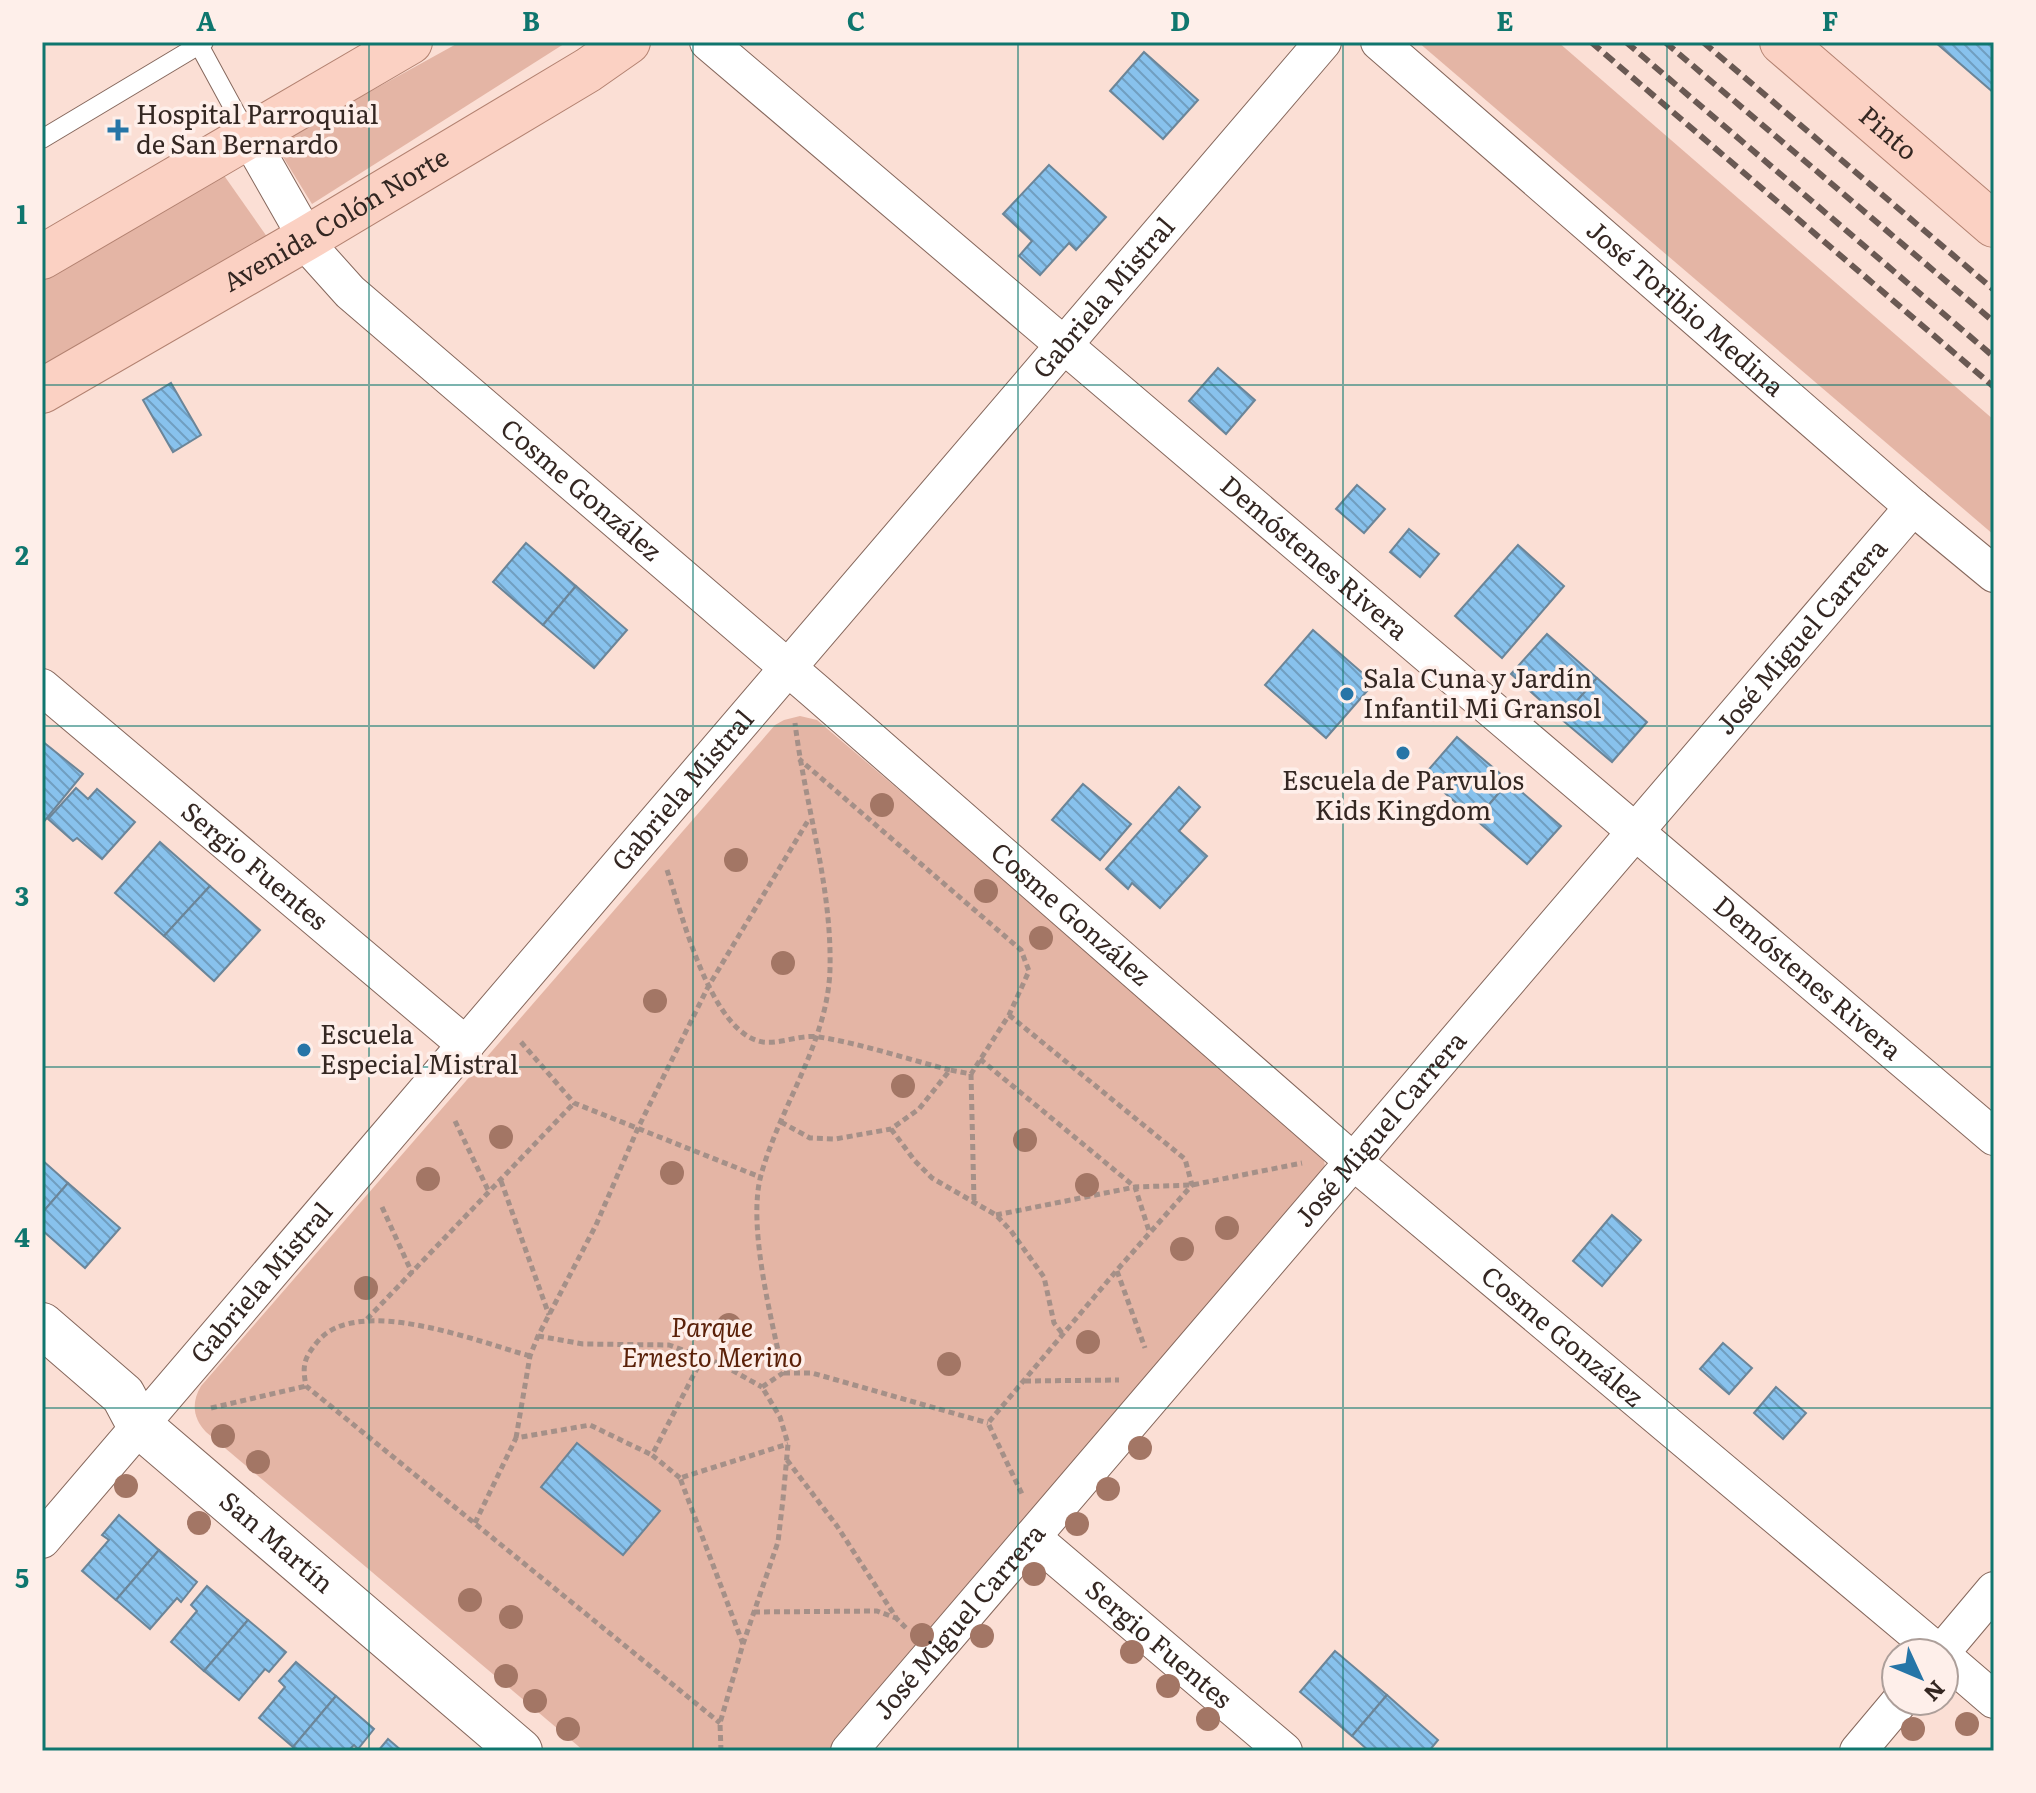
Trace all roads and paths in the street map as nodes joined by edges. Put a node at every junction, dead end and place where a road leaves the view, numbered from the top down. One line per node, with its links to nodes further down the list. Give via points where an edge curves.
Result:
1 (410, 42): 8 (main road)
2 (628, 42): 11 (main road, Avenida Colón Norte)
3 (708, 42): 13 (street, Demóstenes Rivera)
4 (1323, 42): 13 (street, Gabriela Mistral)
5 (1379, 42): 15 (street, José Toribio Medina)
6 (1782, 42): 10 (main road, Pinto)
7 (201, 44): 8 (lane); 9 (lane)
8 (249, 137): 11 (street, Cosme González); 12 (main road)
9 (42, 139)
10 (1994, 225)
11 (307, 238): 14 (main road, Avenida Colón Norte); 17 (street, Cosme González, via 324,266 350,292)
12 (42, 257)
13 (1064, 345): 17 (street, Gabriela Mistral); 21 (street, Demóstenes Rivera)
14 (42, 391)
15 (1913, 507): 16 (street, José Toribio Medina); 21 (street, José Miguel Carrera)
16 (1994, 574)
17 (778, 680): 19 (path, via 795,721); 27 (street, Gabriela Mistral); 38 (street, Cosme González)
18 (42, 687): 27 (street, Sergio Fuentes)
19 (799, 759): 20 (path); 24 (path, via 1021,950 1029,971)
20 (810, 818): 23 (path); 25 (path, via 826,890 830,971)
21 (1635, 831): 36 (street, Demóstenes Rivera); 38 (street, José Miguel Carrera)
22 (667, 870): 23 (path)
23 (708, 987): 25 (path, via 725,1014 753,1038 775,1042); 34 (path)
24 (1009, 1015): 28 (path); 41 (path, via 1185,1159)
25 (816, 1036): 29 (path); 33 (path)
26 (521, 1042): 31 (path)
27 (466, 1045): 65 (street, Gabriela Mistral)
28 (980, 1059): 30 (path); 42 (path)
29 (950, 1070): 30 (path); 35 (path, via 919,1109)
30 (971, 1074): 44 (path)
31 (574, 1103): 34 (path); 40 (path)
32 (455, 1121): 43 (path)
33 (781, 1122): 35 (path, via 810,1138); 39 (path)
34 (638, 1128): 39 (path); 50 (path)
35 (891, 1129): 44 (path, via 932,1178)
36 (1994, 1137)
37 (1308, 1161): 41 (path)
38 (1354, 1162): 73 (street, José Miguel Carrera); 79 (street, Cosme González)
39 (760, 1177): 58 (path, via 756,1220)
40 (501, 1180): 43 (path); 50 (path)
41 (1192, 1185): 42 (path); 47 (path)
42 (1135, 1187): 46 (path); 47 (path)
43 (490, 1192): 49 (path)
44 (974, 1202): 46 (path)
45 (382, 1207): 49 (path)
46 (996, 1215): 53 (path, via 1044,1277 1054,1323)
47 (1150, 1232): 48 (path)
48 (1117, 1270): 53 (path); 55 (path)
49 (412, 1273): 51 (path)
50 (549, 1316): 54 (path)
51 (366, 1320): 56 (path, via 404,1322); 61 (path, via 339,1325 322,1337 306,1356)
52 (42, 1325): 65 (street, San Martín, via 123,1395)
53 (1062, 1333): 60 (path)
54 (538, 1336): 56 (path); 57 (path, via 583,1344 669,1345)
55 (1146, 1350)
56 (530, 1356): 66 (path)
57 (703, 1357): 62 (path); 68 (path)
58 (783, 1373): 62 (path); 64 (path, via 812,1373)
59 (1121, 1380): 60 (path)
60 (1024, 1381): 64 (path)
61 (306, 1386): 63 (path); 72 (path)
62 (762, 1387): 67 (path)
63 (211, 1408)
64 (988, 1423): 71 (path)
65 (139, 1425): 74 (street, Gabriela Mistral); 86 (street, San Martín)
66 (516, 1438): 68 (path, via 590,1425); 72 (path)
67 (788, 1444): 69 (path); 70 (path)
68 (652, 1455): 70 (path)
69 (787, 1459): 76 (path, via 778,1542); 77 (path)
70 (680, 1478): 81 (path)
71 (1022, 1495)
72 (475, 1523): 85 (path)
73 (1032, 1537): 88 (street, José Miguel Carrera); 89 (street, Sergio Fuentes)
74 (42, 1540)
75 (1994, 1590): 80 (street)
76 (754, 1612): 77 (path, via 877,1611); 81 (path)
77 (897, 1619): 78 (path)
78 (907, 1629)
79 (1921, 1637)
80 (1955, 1637)
81 (743, 1644): 85 (path)
82 (1960, 1670): 83 (street, Cosme González)
83 (1994, 1700)
84 (1887, 1717): 90 (street)
85 (720, 1723): 87 (path)
86 (520, 1751)
87 (721, 1751)
88 (849, 1751)
89 (1284, 1751)
90 (1858, 1751)

